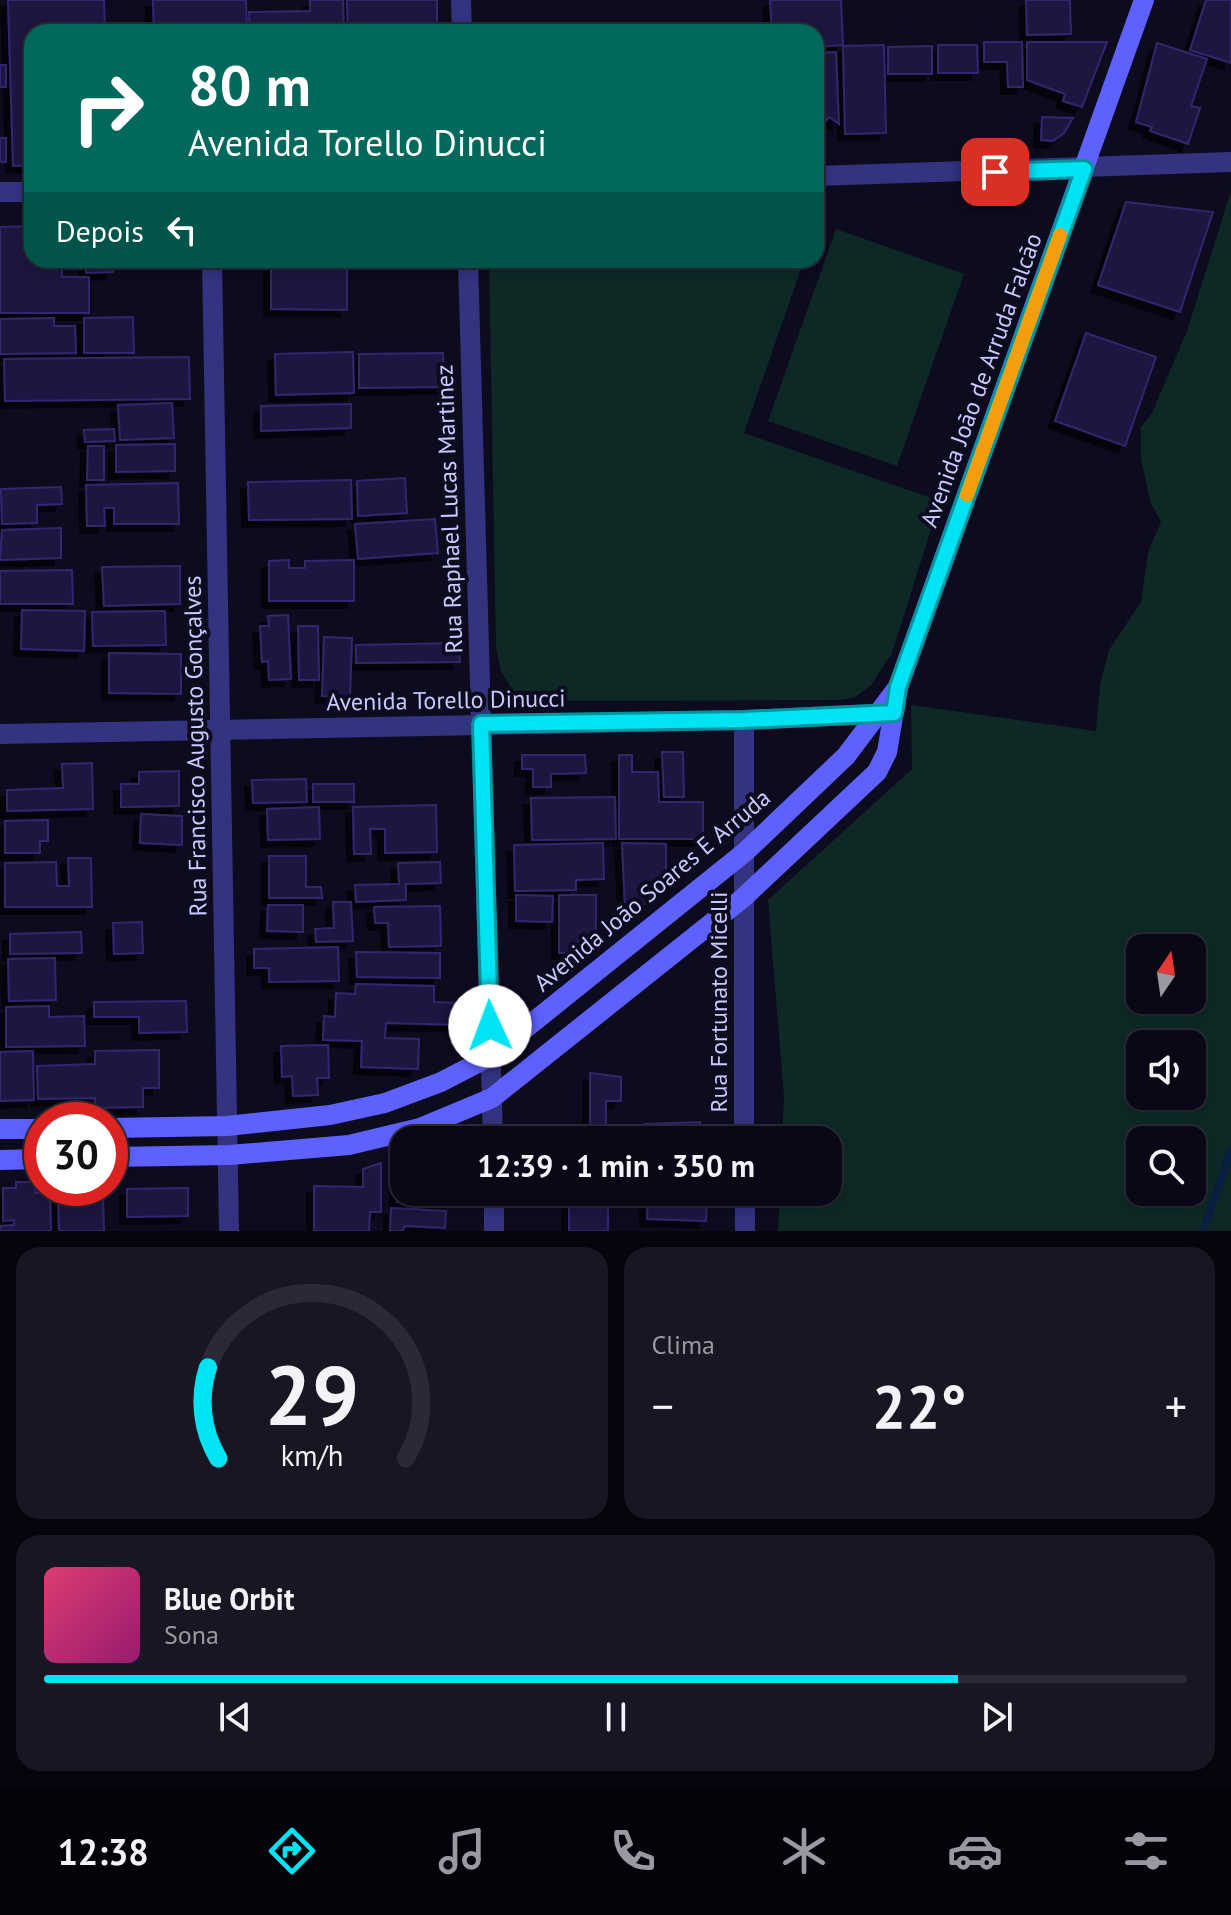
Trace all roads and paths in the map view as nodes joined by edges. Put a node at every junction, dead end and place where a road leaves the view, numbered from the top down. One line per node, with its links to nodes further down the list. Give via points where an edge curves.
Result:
1 (461, 0): 3 (street)
2 (1144, 0): 5 (street, Avenida João de Arruda Falcão)
3 (462, 24)
4 (1231, 162): 5 (street)
5 (1084, 169): 6 (street); 11 (street, Avenida João de Arruda Falcão)
6 (824, 176)
7 (0, 192): 8 (street)
8 (24, 192)
9 (212, 268): 14 (street, Rua Francisco Augusto Gonçalves)
10 (468, 268): 13 (street, Rua Raphael Lucas Martinez)
11 (885, 714): 12 (street, Avenida Torello Dinucci); 16 (street, Avenida João Soares E Arruda); 17 (street, via 887,752 877,772)
12 (744, 720): 13 (street, Avenida Torello Dinucci); 16 (street, Rua Fortunato Micelli)
13 (481, 724): 14 (street, Avenida Torello Dinucci); 18 (street, Rua Raphael Lucas Martinez)
14 (221, 731): 15 (street, Avenida Torello Dinucci); 20 (street, Rua Francisco Augusto Gonçalves)
15 (0, 734)
16 (745, 852): 17 (street, Rua Fortunato Micelli); 18 (street, Avenida João Soares E Arruda)
17 (743, 898): 19 (street); 22 (street, Rua Fortunato Micelli)
18 (491, 1056): 19 (street, Rua Raphael Lucas Martinez); 20 (street, Avenida João Soares E Arruda, via 385,1103)
19 (492, 1098): 21 (street, Rua Raphael Lucas Martinez); 26 (street, via 420,1128 349,1145)
20 (227, 1126): 23 (street, Avenida João Soares E Arruda); 26 (street, Rua Francisco Augusto Gonçalves)
21 (493, 1126)
22 (744, 1126)
23 (128, 1128)
24 (0, 1129): 25 (street)
25 (24, 1129)
26 (229, 1155): 27 (street); 32 (street, Rua Francisco Augusto Gonçalves)
27 (128, 1157)
28 (24, 1159): 29 (street)
29 (0, 1160)
30 (494, 1206): 33 (street)
31 (745, 1206): 34 (street)
32 (229, 1231)
33 (494, 1231)
34 (745, 1231)

